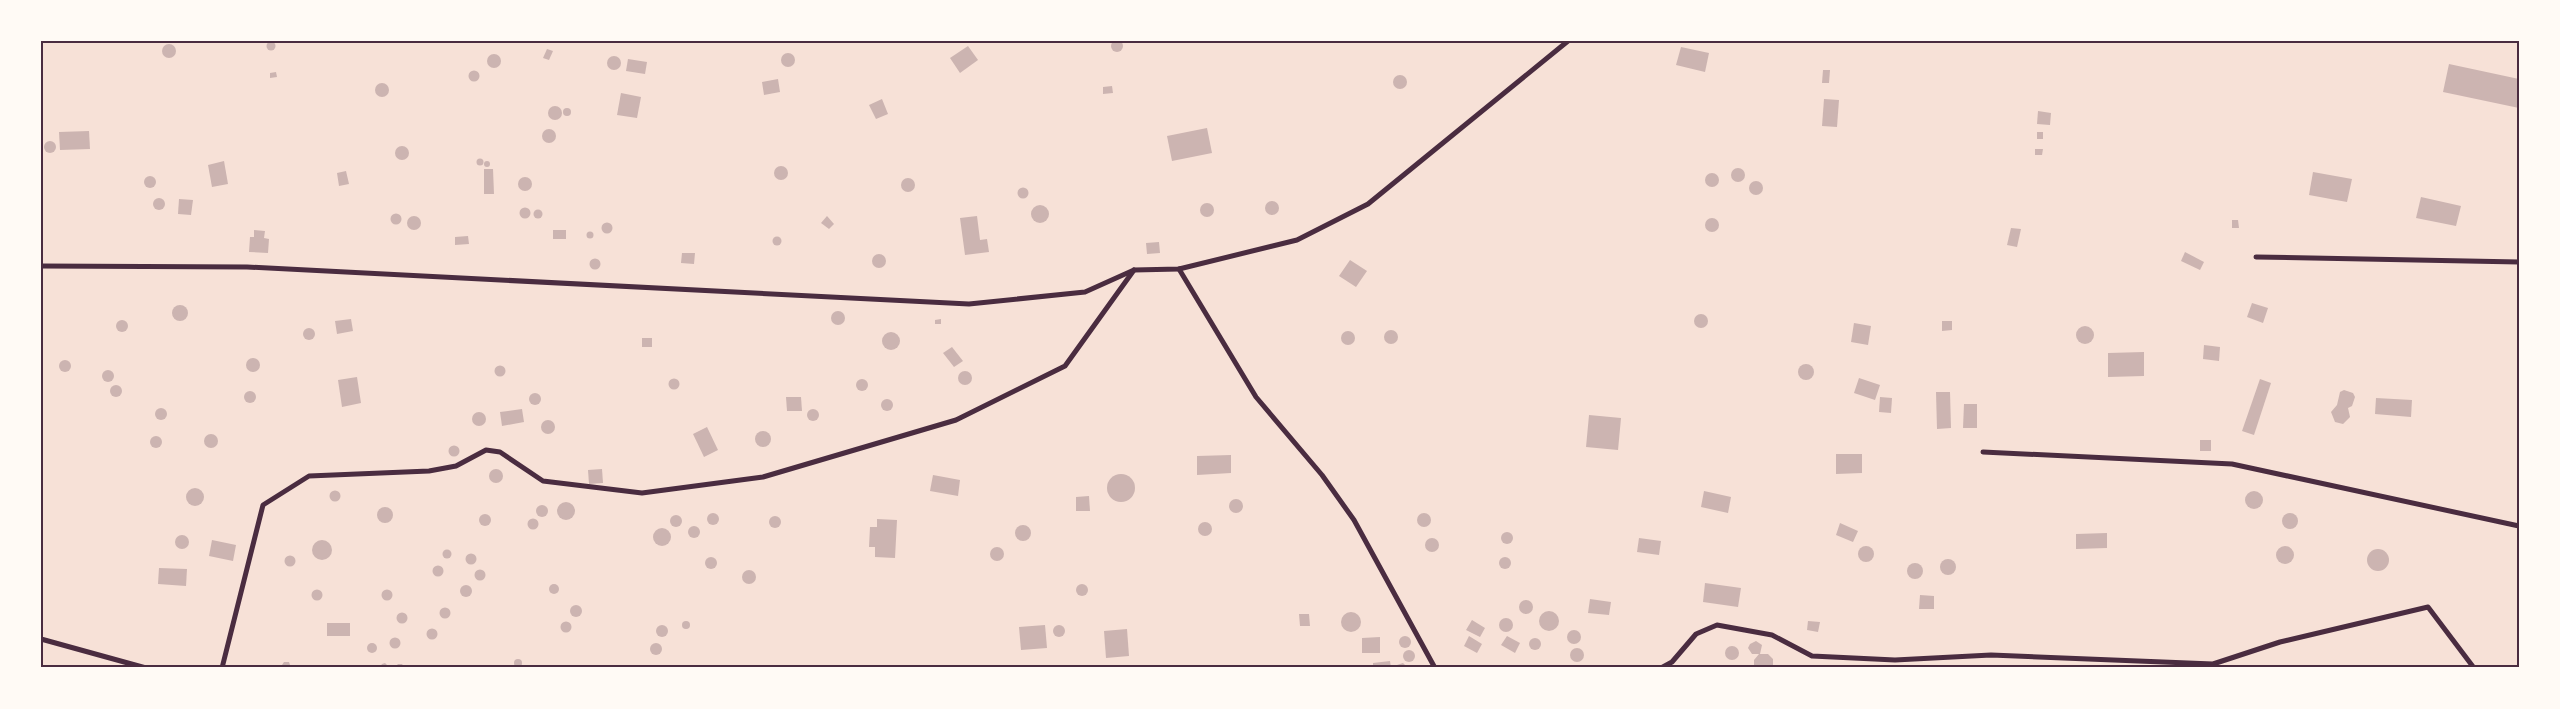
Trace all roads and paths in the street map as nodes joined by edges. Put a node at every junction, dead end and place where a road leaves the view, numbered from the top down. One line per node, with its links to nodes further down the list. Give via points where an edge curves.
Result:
1 (1568, 41): 5 (street, via 1368,204 1297,240)
2 (2256, 257): 3 (street)
3 (2519, 262)
4 (41, 266): 6 (street, via 247,267 968,304 1085,292)
5 (1179, 269): 6 (street); 12 (street, via 1256,398 1322,475 1354,520)
6 (1134, 270): 11 (street, via 1065,366 956,420 763,477 642,493 543,482 500,452 486,450 456,466 429,471 309,476 263,505)
7 (1983, 452): 8 (street, via 2232,464)
8 (2519, 526)
9 (41, 639): 10 (street)
10 (146, 668)
11 (222, 668)
12 (1435, 668)
13 (1661, 668): 14 (street, via 1672,662 1696,634 1717,625 1772,635 1812,656 1895,660 1991,655 2213,664 2280,642 2428,607)
14 (2474, 668)

